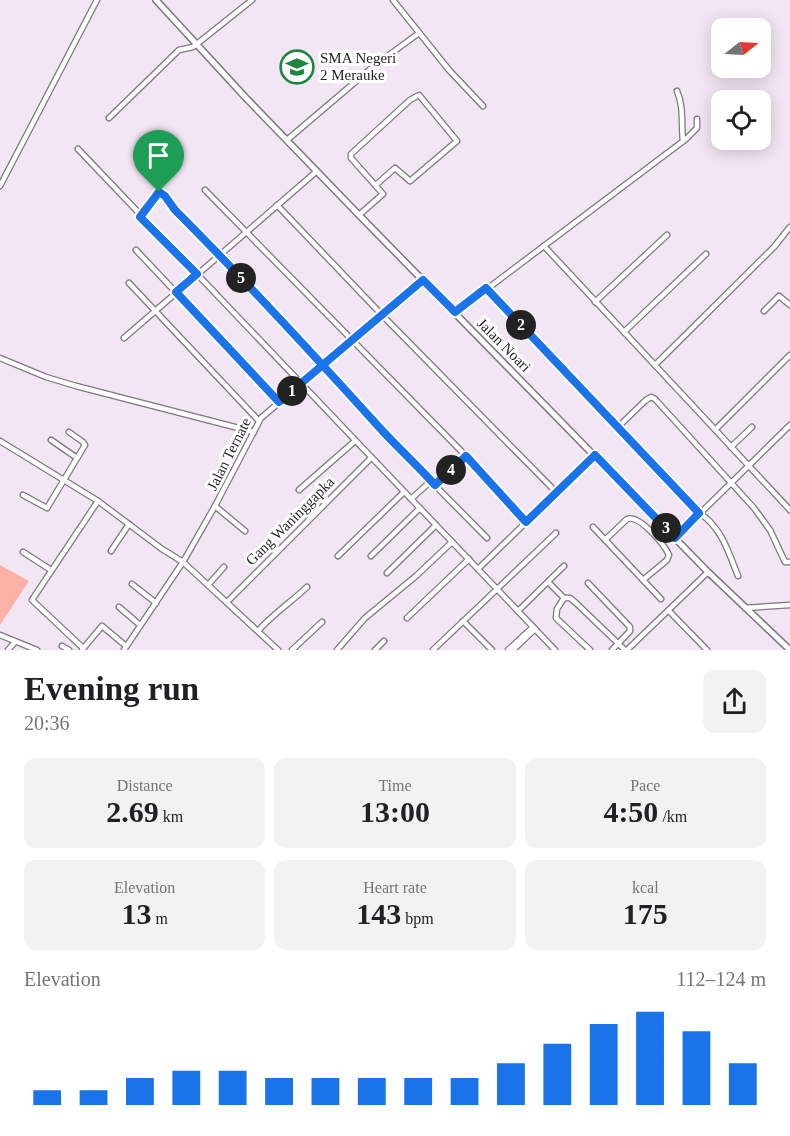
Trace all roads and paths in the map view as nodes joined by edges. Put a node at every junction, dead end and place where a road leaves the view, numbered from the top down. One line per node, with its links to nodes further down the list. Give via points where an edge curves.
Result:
1 (97, 0): 16 (street)
2 (156, 0): 6 (street, Jalan Noari)
3 (252, 0): 6 (street)
4 (393, 0): 5 (street)
5 (419, 33): 8 (street); 11 (street)
6 (196, 43): 9 (street, via 190,49 179,50); 11 (street, Jalan Noari)
7 (677, 91): 12 (street, via 683,105)
8 (483, 106)
9 (109, 118)
10 (697, 119): 12 (street, via 696,130)
11 (287, 140): 14 (street, Jalan Noari)
12 (683, 141): 24 (street)
13 (78, 149): 20 (street)
14 (317, 171): 18 (street); 19 (street, Jalan Noari)
15 (377, 184): 15 (street, via 351,154 419,95 457,141 410,181 394,168); 19 (street, via 383,195)
16 (0, 186)
17 (205, 190): 22 (street)
18 (278, 205): 22 (street); 38 (street)
19 (359, 216): 29 (street, Jalan Noari)
20 (140, 217): 27 (street, via 160,192); 28 (street)
21 (790, 227): 44 (street)
22 (246, 232): 27 (street); 41 (street)
23 (667, 235): 33 (street)
24 (544, 246): 31 (street); 33 (street)
25 (136, 250): 32 (street)
26 (706, 254): 39 (street)
27 (219, 255): 28 (street); 45 (street)
28 (197, 274): 32 (street); 46 (street)
29 (423, 280): 37 (street, Jalan Noari); 38 (street, Jalan Ternate)
30 (129, 283): 35 (street)
31 (486, 288): 37 (street); 50 (street)
32 (176, 292): 35 (street); 47 (street)
33 (595, 302): 39 (street)
34 (790, 305): 36 (street, via 779,296)
35 (155, 311): 40 (street); 48 (street)
36 (764, 311)
37 (455, 312): 59 (street, Jalan Noari)
38 (382, 315): 41 (street, Jalan Ternate); 69 (street)
39 (624, 332): 44 (street)
40 (124, 338)
41 (352, 341): 45 (street, Jalan Ternate); 60 (street)
42 (790, 355): 52 (street)
43 (0, 358): 54 (street, via 76,386)
44 (655, 364): 52 (street)
45 (323, 365): 46 (street, Jalan Ternate); 66 (street)
46 (301, 384): 47 (street, Jalan Ternate); 57 (street)
47 (279, 402): 48 (street, Jalan Ternate)
48 (259, 422): 54 (street, Jalan Ternate)
49 (790, 425): 63 (street)
50 (619, 426): 65 (street, via 652,397); 76 (street)
51 (752, 427): 58 (street)
52 (716, 429): 58 (street)
53 (69, 432): 61 (street, via 85,444)
54 (254, 432): 73 (street, Jalan Ternate)
55 (51, 440): 61 (street)
56 (0, 441): 64 (street)
57 (355, 441): 62 (street); 67 (street)
58 (731, 447): 63 (street)
59 (595, 455): 69 (street); 79 (street, Jalan Noari)
60 (466, 456): 66 (street); 77 (street)
61 (77, 458): 64 (street)
62 (371, 459): 68 (street); 112 (street, Gang Waninggapka)
63 (748, 465): 65 (street); 75 (street)
64 (64, 479): 70 (street, via 46,508); 72 (street)
65 (731, 482): 76 (street); 95 (street, via 770,530 785,562)
66 (433, 483): 71 (street); 85 (street)
67 (299, 490)
68 (404, 492): 71 (street); 91 (street)
69 (557, 493): 77 (street)
70 (24, 495)
71 (411, 500): 74 (street)
72 (98, 501): 78 (street); 99 (street)
73 (215, 506): 82 (street); 94 (street, Jalan Ternate)
74 (420, 508): 80 (street); 92 (street)
75 (790, 510)
76 (699, 513): 86 (street); 102 (street, via 724,541)
77 (526, 522): 98 (street)
78 (129, 524): 89 (street); 94 (street)
79 (662, 524): 84 (street); 86 (street, Jalan Noari)
80 (436, 525): 88 (street); 101 (street)
81 (593, 527): 87 (street)
82 (245, 531)
83 (556, 533): 109 (street)
84 (653, 533): 87 (street, via 631,517); 103 (street, via 669,555)
85 (487, 538)
86 (675, 538): 100 (street, Jalan Noari)
87 (605, 540): 103 (street)
88 (452, 542): 93 (street); 138 (street, via 365,618)
89 (111, 551)
90 (23, 552): 99 (street)
91 (338, 556)
92 (371, 556)
93 (468, 559): 98 (street); 119 (street)
94 (183, 562): 107 (street); 113 (street, Jalan Ternate)
95 (790, 562)
96 (564, 566): 104 (street)
97 (225, 567): 107 (street)
98 (478, 569): 109 (street)
99 (51, 570): 131 (street, via 33,602)
100 (708, 572): 116 (street, Jalan Noari); 118 (street)
101 (387, 573)
102 (738, 576)
103 (643, 580): 111 (street)
104 (548, 582): 110 (street); 117 (street)
105 (588, 583): 128 (street, via 630,627)
106 (132, 584): 113 (street)
107 (208, 585): 112 (street)
108 (307, 587): 124 (street)
109 (497, 590): 117 (street); 120 (street)
110 (564, 598): 128 (street, via 576,603); 145 (street, via 556,618)
111 (661, 599)
112 (227, 602): 124 (street)
113 (156, 603): 122 (street, Jalan Ternate)
114 (790, 605): 116 (street)
115 (118, 607): 122 (street)
116 (744, 608): 148 (street, Jalan Noari)
117 (518, 611): 123 (street)
118 (669, 611): 133 (street); 147 (street)
119 (407, 618)
120 (463, 621): 140 (street); 141 (street)
121 (322, 622): 137 (street)
122 (140, 625): 130 (street, Jalan Ternate)
123 (534, 628): 142 (street); 143 (street); 144 (street)
124 (258, 631): 132 (street)
125 (0, 634): 127 (street)
126 (384, 641): 139 (street)
127 (15, 642): 134 (street); 135 (street)
128 (618, 643): 133 (street); 146 (street)
129 (62, 646): 136 (street)
130 (125, 648): 131 (street, via 102,627)
131 (82, 649)
132 (276, 649)
133 (628, 649)
134 (8, 650)
135 (36, 650)
136 (69, 650)
137 (292, 650)
138 (337, 650)
139 (375, 650)
140 (433, 650)
141 (492, 650)
142 (508, 650)
143 (513, 650)
144 (555, 650)
145 (590, 650)
146 (612, 650)
147 (707, 650)
148 (790, 650)

